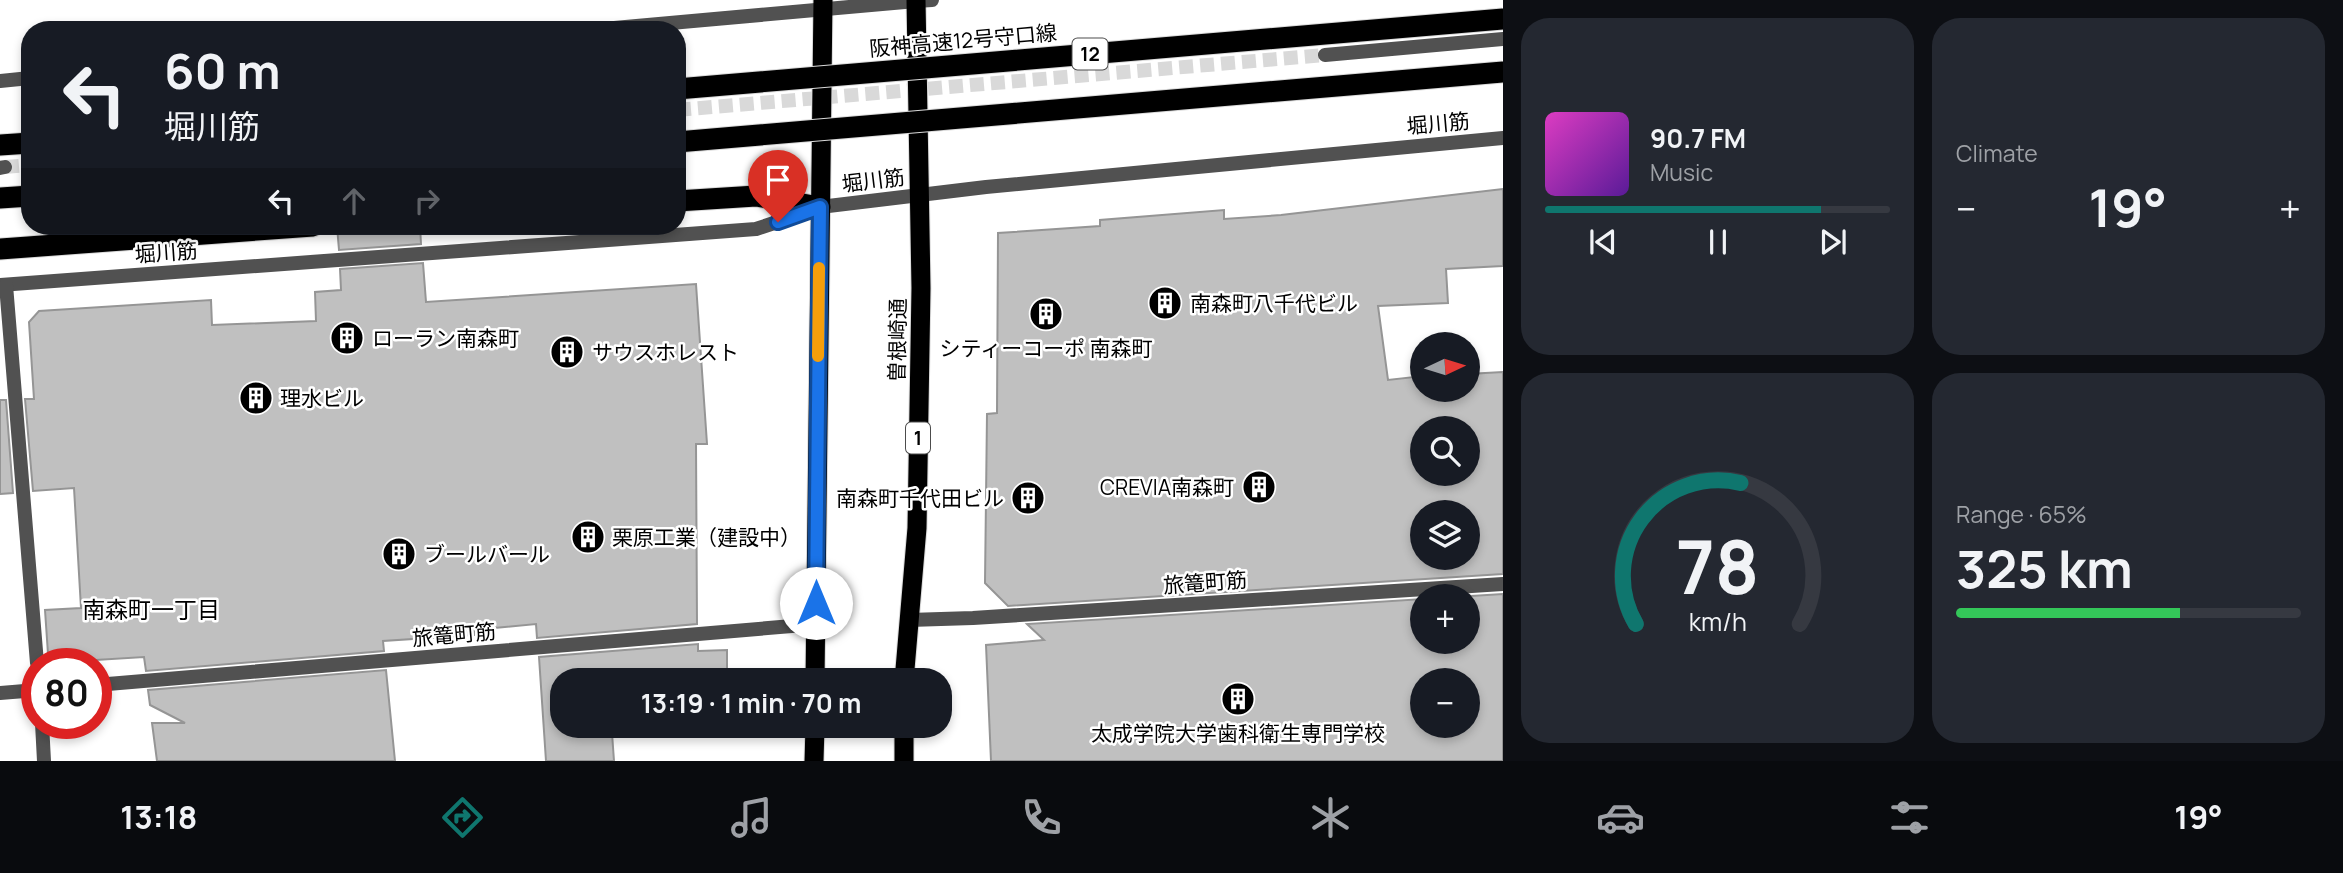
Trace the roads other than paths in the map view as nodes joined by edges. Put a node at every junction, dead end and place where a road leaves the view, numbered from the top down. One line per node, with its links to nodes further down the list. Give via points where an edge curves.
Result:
1 (921, 0): 2 (street); 15 (highway, 曽根崎通 / 1)
2 (823, 4): 4 (street); 19 (highway)
3 (1503, 19): 10 (highway, 阪神高速12号守口線 / 12, bridge)
4 (672, 21)
5 (1503, 39): 6 (street)
6 (1325, 55)
7 (1503, 72): 12 (highway, bridge)
8 (21, 79): 9 (street)
9 (0, 81)
10 (686, 88)
11 (1503, 138): 15 (street, 堀川筋)
12 (686, 141)
13 (21, 144): 14 (highway)
14 (0, 145)
15 (919, 195): 19 (street, 堀川筋); 26 (highway, 曽根崎通 / 1, via 917,528)
16 (21, 197): 17 (highway)
17 (0, 198)
18 (686, 200): 19 (highway, via 756,196)
19 (820, 207): 20 (street, 堀川筋, via 756,229); 27 (highway)
20 (686, 234)
21 (191, 235): 23 (highway)
22 (675, 235): 24 (street, 堀川筋)
23 (0, 249)
24 (3, 285): 28 (street)
25 (1503, 584): 26 (street, 旅篭町筋)
26 (909, 620): 30 (highway, 曽根崎通 / 1)
27 (816, 624): 29 (highway); 31 (street, 旅篭町筋)
28 (36, 648)
29 (815, 668)
30 (905, 668)
31 (112, 684)
32 (21, 691): 33 (street)
33 (0, 692)
34 (815, 738): 38 (highway)
35 (904, 738): 39 (highway)
36 (43, 739): 37 (street)
37 (44, 761)
38 (814, 761)
39 (904, 761)

